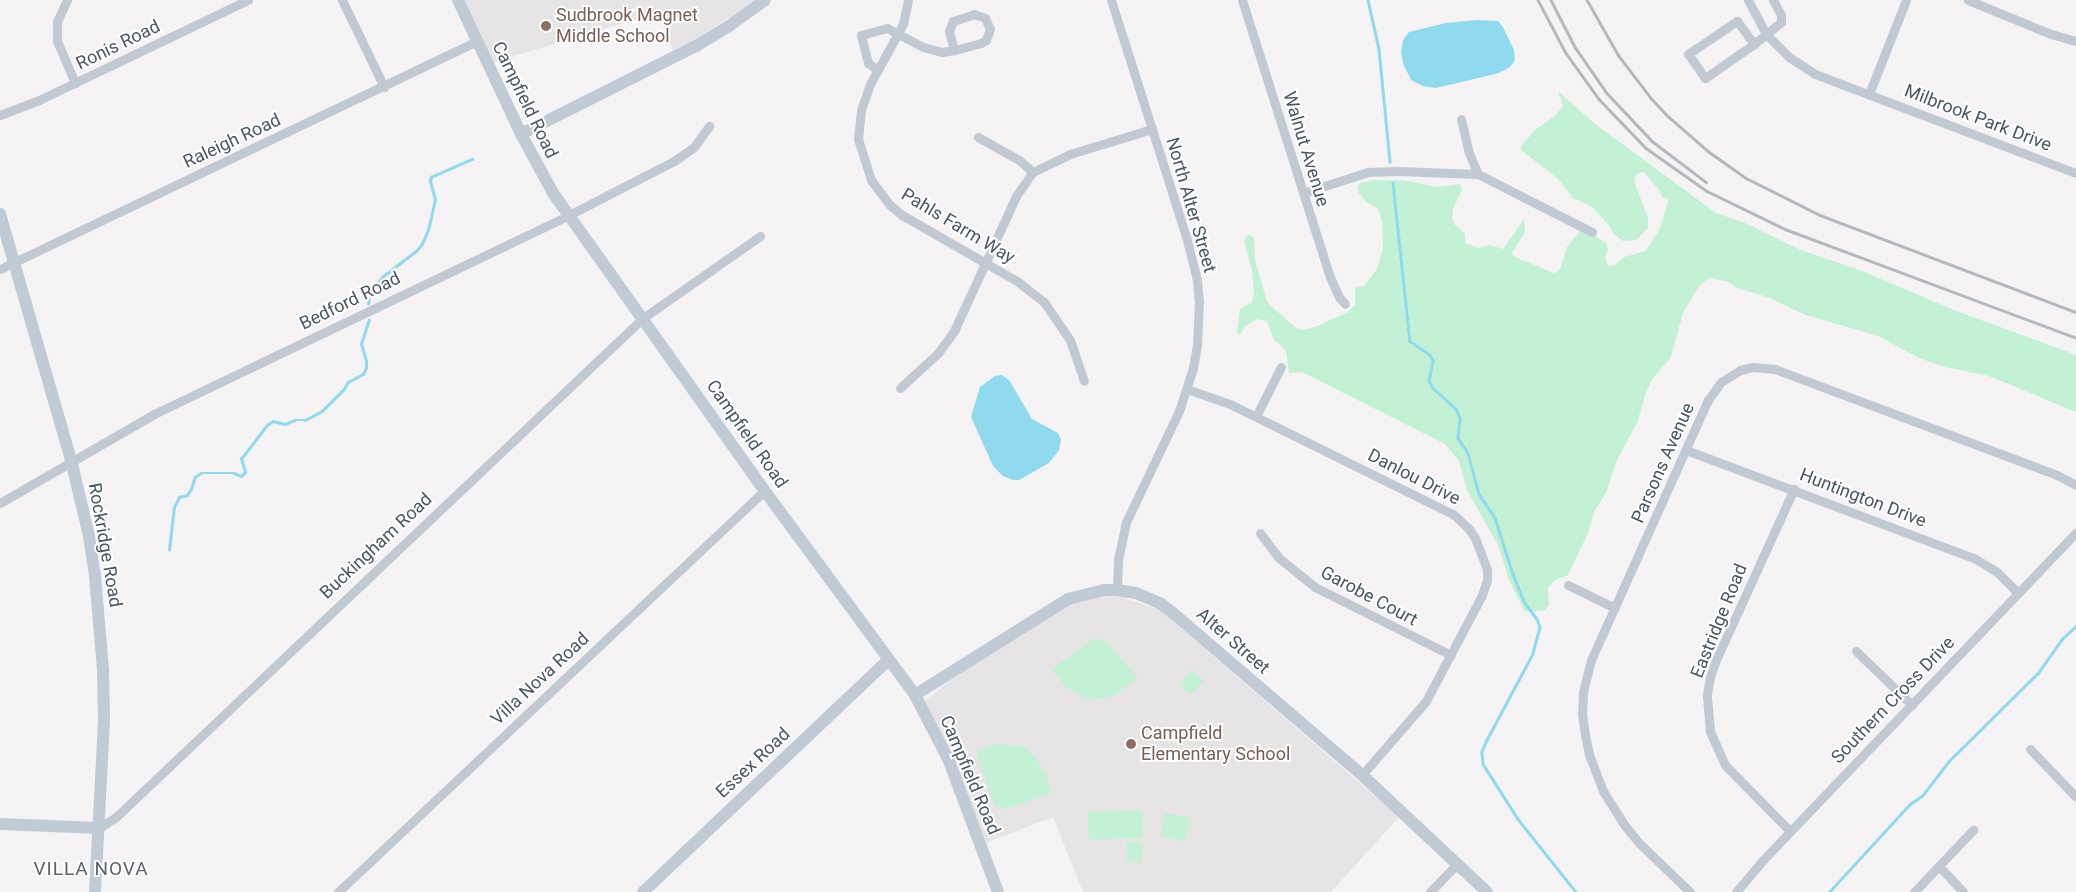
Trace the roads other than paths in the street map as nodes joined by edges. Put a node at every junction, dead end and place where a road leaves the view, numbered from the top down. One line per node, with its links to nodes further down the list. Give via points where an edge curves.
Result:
1 (67, 0): 20 (street, via 58,21 57,41)
2 (248, 0): 20 (street, Ronis Road)
3 (342, 0): 21 (street)
4 (458, 0): 15 (street, Campfield Road)
5 (766, 0): 27 (street, via 696,46)
6 (908, 0): 13 (street, Pahls Farm Way)
7 (1111, 0): 26 (street, North Alter Street)
8 (1242, 0): 32 (street, Walnut Avenue)
9 (1748, 0): 14 (street, Milbrook Park Drive)
10 (1773, 0): 14 (street, via 1781,22)
11 (1906, 0): 22 (street)
12 (1968, 0): 16 (street)
13 (898, 34): 18 (street, via 934,51); 19 (street, Pahls Farm Way); 19 (street, via 887,28 861,35 868,63)
14 (1767, 35): 17 (street); 22 (street, Milbrook Park Drive, via 1807,70)
15 (477, 41): 21 (street, Raleigh Road); 27 (street, Campfield Road)
16 (2076, 41)
17 (1754, 44): 17 (street, via 1705,78 1688,54 1738,20)
18 (954, 50): 18 (street, via 949,31 952,21 974,14 985,18 990,29 986,40)
19 (878, 70): 38 (street, Pahls Farm Way, via 865,95 858,124 861,152 871,180 879,193 902,215)
20 (75, 83): 23 (street, Ronis Road)
21 (384, 87): 37 (street, Raleigh Road)
22 (1869, 94): 30 (street, Milbrook Park Drive)
23 (0, 115)
24 (1461, 120): 31 (street)
25 (709, 126): 34 (street, Bedford Road, via 685,155)
26 (1152, 129): 29 (street, via 1070,154); 45 (street, North Alter Street, via 1197,280 1197,345)
27 (521, 134): 34 (street, Campfield Road)
28 (978, 137): 29 (street)
29 (1034, 172): 38 (street, via 1016,196)
30 (2076, 173)
31 (1478, 174): 32 (street, via 1374,172); 35 (street)
32 (1303, 193): 40 (street, Walnut Avenue, via 1330,277)
33 (0, 214): 37 (street, Rockridge Road)
34 (568, 215): 41 (street, Campfield Road); 48 (street, Bedford Road, via 154,414)
35 (1592, 232)
36 (760, 236): 41 (street, Buckingham Road)
37 (13, 263): 39 (street, Raleigh Road); 48 (street, Rockridge Road)
38 (986, 263): 43 (street, Pahls Farm Way, via 1044,302 1070,340); 44 (street, via 947,342)
39 (0, 269)
40 (1345, 304)
41 (643, 318): 51 (street, Campfield Road); 68 (street, Buckingham Road, via 116,817)
42 (1281, 366): 46 (street)
43 (1084, 382)
44 (900, 388)
45 (1187, 389): 46 (street, Danlou Drive); 56 (street, North Alter Street, via 1126,522 1118,561)
46 (1256, 416): 60 (street, Danlou Drive, via 1452,514 1469,528 1485,562 1487,580)
47 (1686, 450): 49 (street, Parsons Avenue, via 1708,400 1721,382 1740,370 1765,367 2057,475); 50 (street, Huntington Drive); 58 (street, Parsons Avenue)
48 (71, 460): 52 (street, Bedford Road); 68 (street, Rockridge Road, via 89,536 100,614 104,721)
49 (2076, 485)
50 (1794, 489): 57 (street, Huntington Drive, via 1974,558 1997,572); 70 (street, Eastridge Road, via 1716,660 1707,703 1710,731 1725,765)
51 (764, 490): 61 (street, Campfield Road); 74 (street, Villa Nova Road)
52 (0, 503)
53 (2076, 532): 57 (street, Southern Cross Drive)
54 (1260, 533): 60 (street, Garobe Court, via 1279,558 1315,587)
55 (1568, 585): 58 (street)
56 (1117, 590): 62 (street, Alter Street, via 1091,592 1068,599); 65 (street, Alter Street, via 1147,597 1173,612)
57 (2018, 593): 63 (street, Southern Cross Drive)
58 (1615, 608): 79 (street, Parsons Avenue, via 1591,660 1583,692 1582,714 1589,754 1603,791 1625,826)
59 (1856, 651): 63 (street)
60 (1450, 656): 65 (street, Danlou Drive, via 1414,717)
61 (888, 660): 62 (street, Campfield Road); 75 (street, Essex Road)
62 (915, 695): 76 (street, Campfield Road, via 949,761)
63 (1912, 705): 70 (street, Southern Cross Drive)
64 (2030, 749): 66 (street)
65 (1362, 775): 71 (street, Alter Street)
66 (2076, 797)
67 (0, 824): 68 (street)
68 (99, 828): 73 (street, Rockridge Road)
69 (1973, 830): 72 (street)
70 (1790, 832): 80 (street, Southern Cross Drive)
71 (1457, 864): 77 (street); 78 (street, Alter Street)
72 (1940, 866): 81 (street); 82 (street)
73 (95, 892)
74 (338, 892)
75 (643, 892)
76 (998, 892)
77 (1430, 892)
78 (1487, 892)
79 (1690, 892)
80 (1736, 892)
81 (1914, 892)
82 (1963, 892)

